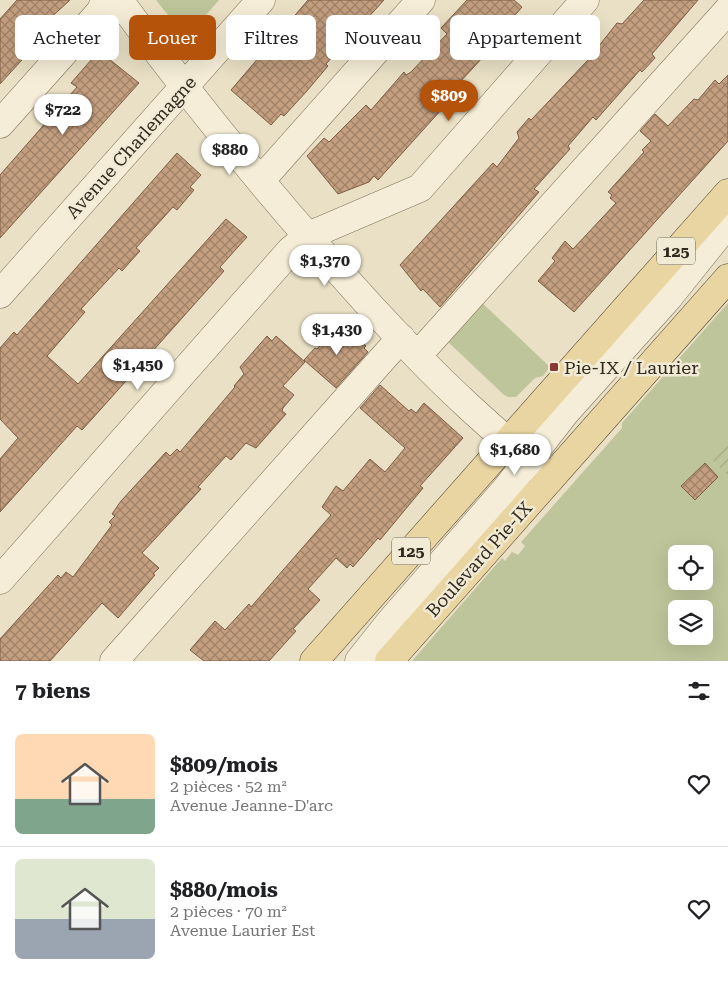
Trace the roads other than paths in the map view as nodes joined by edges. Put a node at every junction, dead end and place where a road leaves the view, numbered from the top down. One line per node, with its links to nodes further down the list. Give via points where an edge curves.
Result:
1 (106, 0): 8 (street, via 100,12)
2 (119, 0): 7 (street)
3 (261, 0): 7 (street, Avenue Charlemagne)
4 (421, 0): 9 (street)
5 (585, 0): 12 (street, via 420,188)
6 (728, 10): 17 (street)
7 (184, 88): 9 (street); 15 (street, Avenue Charlemagne)
8 (0, 124)
9 (261, 180): 12 (street)
10 (728, 193): 18 (main road, 125)
11 (728, 223): 16 (street)
12 (308, 236): 17 (street); 21 (street, via 290,251)
13 (728, 247): 16 (street)
14 (728, 278): 20 (main road, Boulevard Pie-IX)
15 (0, 294)
16 (668, 298): 19 (street, via 570,409)
17 (409, 347): 18 (street); 23 (street)
18 (508, 441): 19 (street); 24 (main road, 125)
19 (529, 461): 20 (street); 22 (street)
20 (550, 479): 27 (main road, Boulevard Pie-IX)
21 (0, 580)
22 (390, 622): 25 (street); 26 (street)
23 (114, 661)
24 (314, 661)
25 (340, 661)
26 (360, 661)
27 (389, 661)

